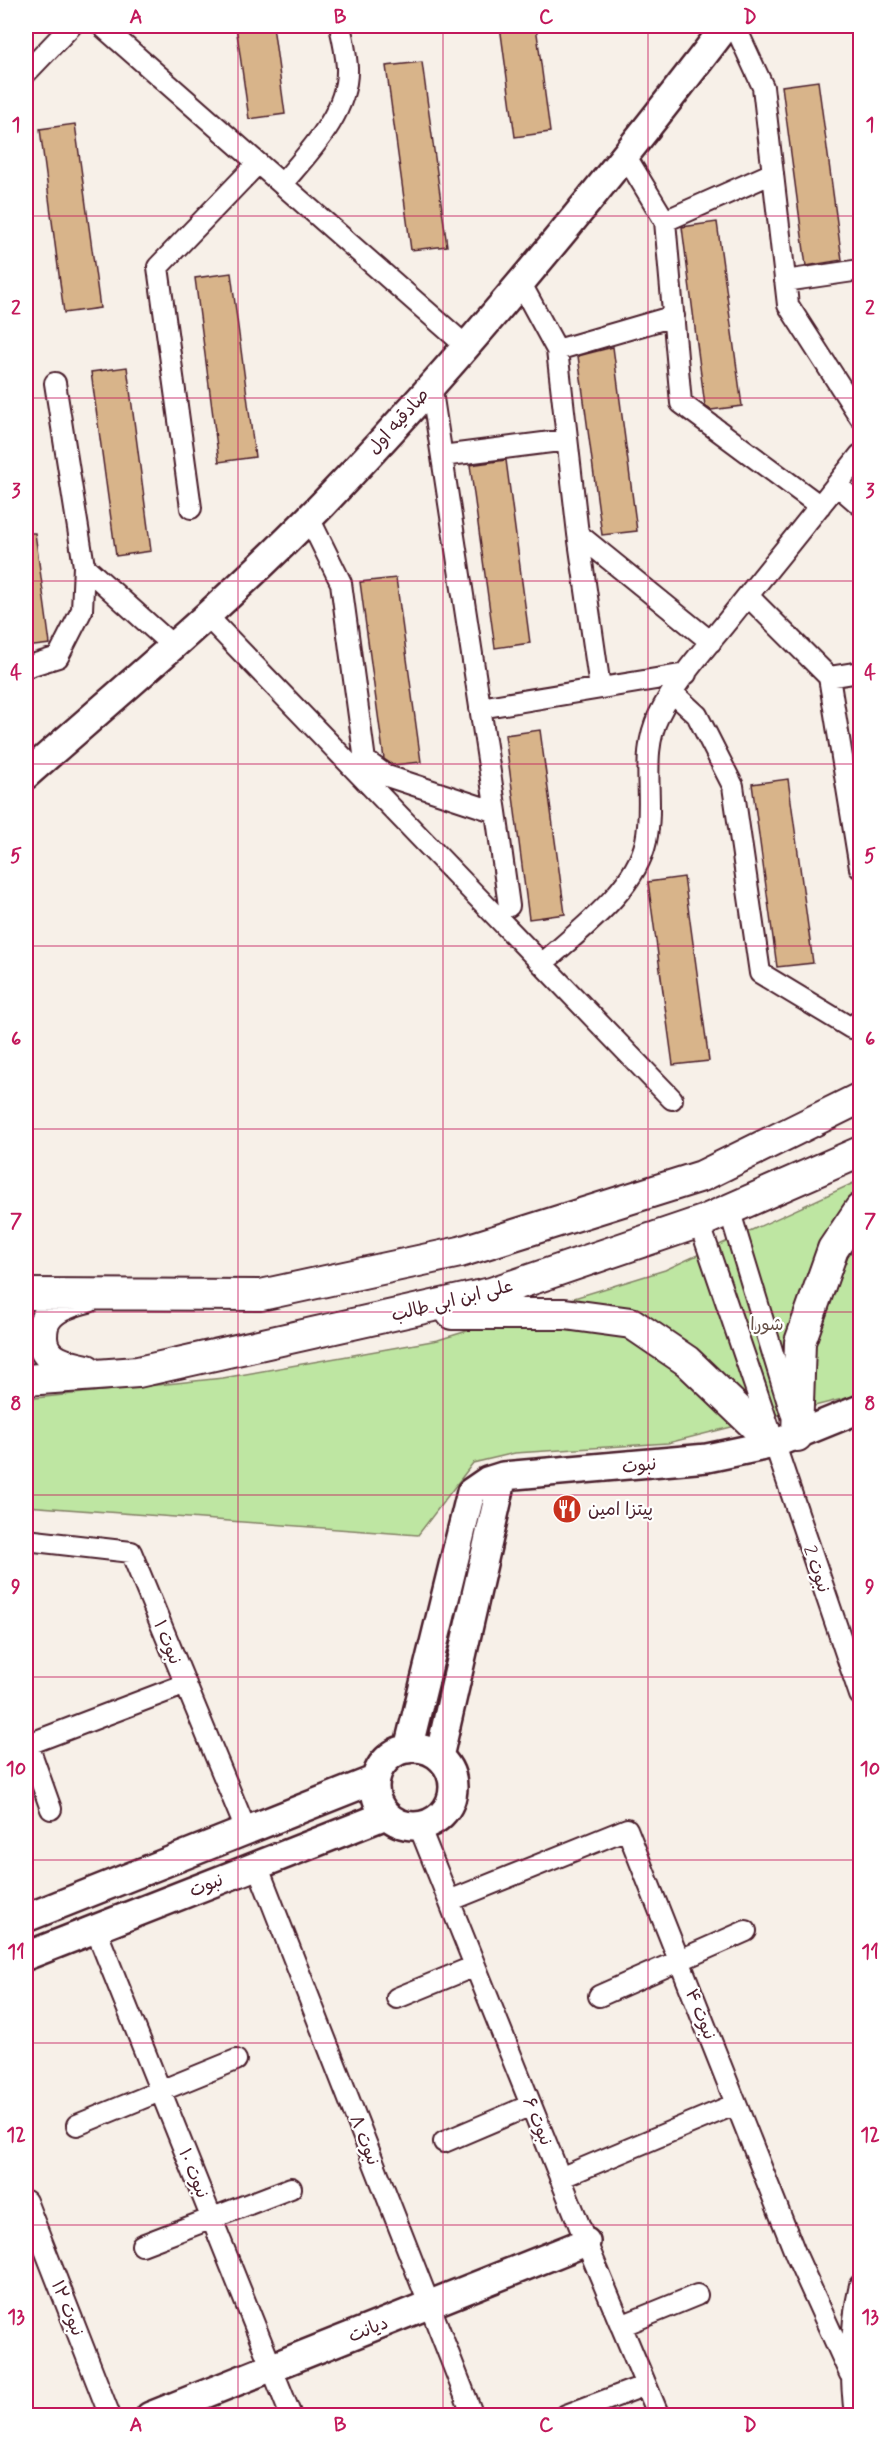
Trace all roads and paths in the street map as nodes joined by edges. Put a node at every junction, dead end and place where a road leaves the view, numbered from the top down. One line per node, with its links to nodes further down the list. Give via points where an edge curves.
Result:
1 (71, 26): 6 (street)
2 (102, 26): 8 (street)
3 (340, 26): 10 (street, via 347,70 340,105 324,134)
4 (726, 26): 7 (main road, صادقیه اول)
5 (735, 26): 9 (street, via 763,87)
6 (26, 73)
7 (625, 155): 11 (street); 14 (main road, صادقیه اول)
8 (258, 163): 10 (street); 27 (street, via 158,267)
9 (773, 173): 11 (street); 13 (street)
10 (282, 184): 16 (street)
11 (665, 221): 15 (street)
12 (861, 270): 13 (street)
13 (785, 281): 20 (street, via 788,305)
14 (520, 282): 16 (main road, صادقیه اول); 17 (street)
15 (674, 316): 17 (street); 26 (street, via 681,403)
16 (466, 346): 19 (main road, صادقیه اول)
17 (557, 350): 21 (street)
18 (55, 383): 30 (street)
19 (431, 385): 23 (street); 28 (main road, صادقیه اول)
20 (861, 417)
21 (567, 440): 23 (street); 29 (street)
22 (861, 455): 24 (street)
23 (442, 456): 41 (street)
24 (837, 484): 25 (street); 26 (street)
25 (861, 505)
26 (820, 506): 31 (street)
27 (190, 508)
28 (309, 518): 32 (main road, صادقیه اول); 42 (street, via 341,582)
29 (578, 534): 33 (street); 39 (street)
30 (84, 566): 34 (street); 35 (street, via 82,610 58,657)
31 (748, 596): 33 (street); 38 (street)
32 (207, 616): 34 (main road, صادقیه اول); 44 (street)
33 (711, 642): 37 (street)
34 (173, 646): 43 (main road, صادقیه اول)
35 (26, 667)
36 (861, 672): 38 (street)
37 (686, 674): 39 (street); 40 (street)
38 (829, 676): 46 (street)
39 (600, 688): 41 (street)
40 (674, 693): 48 (street, via 650,739 646,840 640,858 608,903); 49 (street, via 697,715 733,786 760,973 851,1028)
41 (480, 708): 45 (street)
42 (365, 760): 44 (street); 45 (street, via 387,776)
43 (26, 775)
44 (368, 783): 48 (street)
45 (496, 812): 47 (street)
46 (861, 868)
47 (509, 906)
48 (542, 964): 51 (street)
49 (861, 1020)
50 (861, 1098): 56 (main road, via 702,1176 459,1252 261,1295)
51 (672, 1099)
52 (861, 1152): 53 (main road, علی ابن ابی طالب)
53 (729, 1209): 55 (main road, علی ابن ابی طالب); 62 (street, via 758,1300)
54 (861, 1209): 62 (main road, via 833,1249 800,1342)
55 (699, 1222): 58 (main road, علی ابن ابی طالب, via 491,1293); 62 (street)
56 (102, 1293): 57 (main road); 59 (main road, via 50,1313 42,1325 42,1343 50,1357 64,1365)
57 (26, 1294)
58 (401, 1314): 59 (main road, علی ابن ابی طالب); 62 (main road, via 565,1314 631,1323 687,1360)
59 (114, 1374): 60 (main road, علی ابن ابی طالب)
60 (26, 1380)
61 (861, 1409): 62 (main road, نبوت)
62 (786, 1440): 63 (main road, نبوت, via 707,1458); 66 (street, نبوت 2)
63 (502, 1476): 68 (main road, نبوت, via 471,1492); 69 (main road)
64 (26, 1540): 65 (street, نبوت ۱, via 131,1552)
65 (186, 1684): 67 (street); 74 (street, نبوت ۱)
66 (861, 1695)
67 (26, 1743): 71 (street)
68 (408, 1749): 69 (main road, via 426,1749); 70 (main road, via 387,1759)
69 (439, 1757): 73 (main road, via 453,1783 451,1798 444,1812)
70 (376, 1779): 72 (main road, via 377,1800); 74 (main road, نبوت)
71 (51, 1809)
72 (386, 1815): 73 (main road, via 401,1824); 75 (main road, نبوت)
73 (419, 1826): 77 (street, نبوت ۶)
74 (246, 1830): 76 (main road, نبوت)
75 (257, 1865): 79 (main road, نبوت); 100 (street, نبوت ۸)
76 (82, 1896): 78 (main road, نبوت); 79 (main road)
77 (449, 1901): 82 (street, نبوت ۴, via 627,1829); 83 (street, نبوت ۶)
78 (26, 1918)
79 (96, 1930): 81 (main road, نبوت); 87 (street, نبوت ۱۰)
80 (746, 1931): 82 (street)
81 (26, 1956)
82 (680, 1962): 84 (street); 89 (street, نبوت ۴)
83 (475, 1966): 85 (street); 88 (street, نبوت ۶)
84 (599, 1996)
85 (397, 1998)
86 (236, 2060): 87 (street)
87 (160, 2090): 90 (street); 95 (street, نبوت ۱۰)
88 (531, 2104): 91 (street); 92 (street, نبوت ۶)
89 (736, 2104): 92 (street); 103 (street, نبوت ۴, via 796,2255)
90 (77, 2125)
91 (444, 2142)
92 (560, 2178): 96 (street, نبوت ۶)
93 (291, 2188): 95 (street)
94 (26, 2201): 105 (street, نبوت ۱۲)
95 (213, 2220): 97 (street); 102 (street, نبوت ۱۰)
96 (586, 2242): 100 (main road, دیانت); 101 (street, نبوت ۶)
97 (142, 2245)
98 (861, 2285): 103 (street)
99 (697, 2295): 101 (street)
100 (429, 2305): 102 (main road, دیانت); 108 (street, نبوت ۸)
101 (621, 2326): 104 (street, نبوت ۶)
102 (272, 2367): 106 (main road, دیانت); 107 (street, نبوت ۱۰)
103 (850, 2374): 111 (street)
104 (646, 2385): 109 (street); 110 (street, نبوت ۶)
105 (110, 2415)
106 (150, 2415)
107 (291, 2415)
108 (473, 2415)
109 (566, 2415)
110 (659, 2415)
111 (855, 2415)

